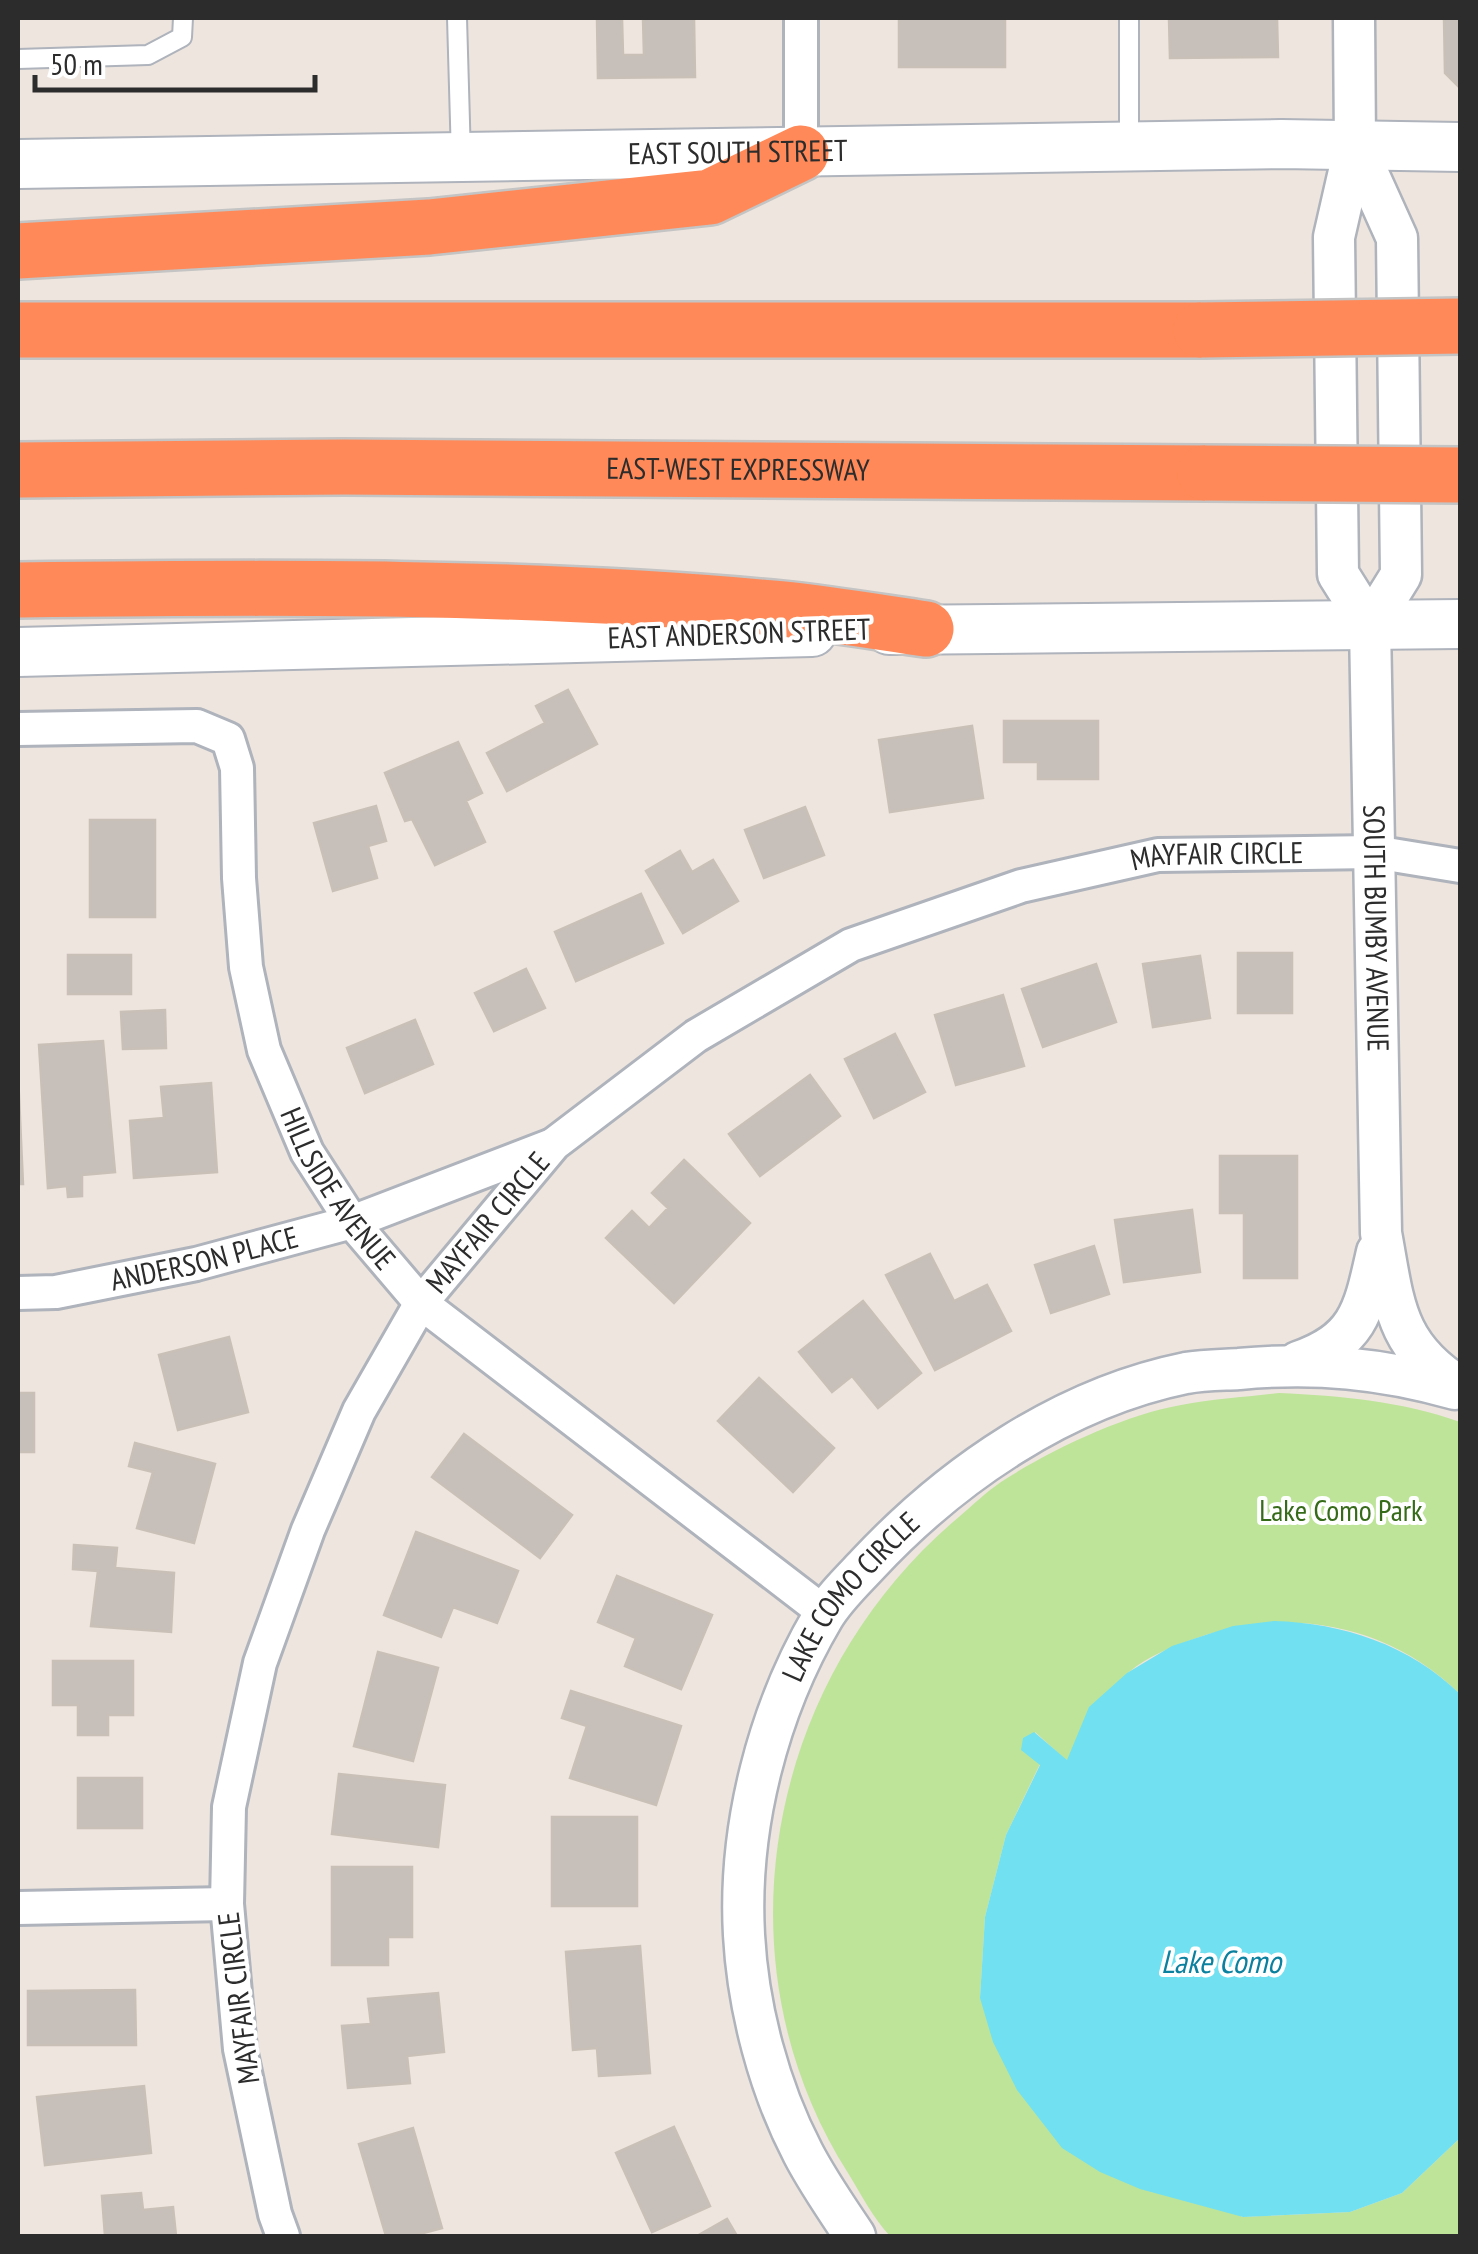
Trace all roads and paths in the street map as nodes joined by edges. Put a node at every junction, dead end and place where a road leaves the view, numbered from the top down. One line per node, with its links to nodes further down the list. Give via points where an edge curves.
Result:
1 (183, 18): 6 (lane, via 182,37 148,55)
2 (457, 18): 11 (lane)
3 (801, 18): 10 (street)
4 (1129, 18): 8 (lane)
5 (1354, 18): 7 (street)
6 (18, 59)
7 (1355, 145): 8 (main road, EAST SOUTH STREET); 9 (main road, EAST SOUTH STREET); 20 (street, via 1334,236 1338,574); 20 (street, via 1396,238 1401,575)
8 (1128, 146): 10 (main road, EAST SOUTH STREET)
9 (1460, 147)
10 (802, 153): 11 (main road, EAST SOUTH STREET); 13 (highway, via 710,197 429,227)
11 (460, 157): 12 (main road, EAST SOUTH STREET)
12 (18, 164)
13 (18, 251)
14 (1460, 326): 15 (highway, bridge)
15 (18, 330)
16 (18, 470): 17 (highway, EAST-WEST EXPRESSWAY, bridge)
17 (1460, 476)
18 (18, 590): 21 (highway, via 272,588 647,599)
19 (1460, 624): 20 (main road, EAST ANDERSON STREET)
20 (1370, 625): 21 (main road, EAST ANDERSON STREET); 24 (street, SOUTH BUMBY AVENUE)
21 (926, 629): 22 (main road, EAST ANDERSON STREET)
22 (18, 652)
23 (18, 729): 27 (street, HILLSIDE AVENUE, via 198,726 228,738 237,768 246,967 264,1050 306,1152)
24 (1374, 852): 25 (street, MAYFAIR CIRCLE); 26 (street, MAYFAIR CIRCLE, via 1158,855 1020,886 851,945 696,1036); 28 (street, SOUTH BUMBY AVENUE)
25 (1460, 866)
26 (554, 1144): 27 (street, ANDERSON PLACE); 30 (street, MAYFAIR CIRCLE)
27 (352, 1222): 29 (street, ANDERSON PLACE, via 196,1264 56,1292); 30 (street, HILLSIDE AVENUE)
28 (1381, 1233): 31 (street, SOUTH BUMBY AVENUE, via 1356,1322 1324,1354); 32 (street, SOUTH BUMBY AVENUE, via 1400,1324 1436,1372)
29 (18, 1292)
30 (421, 1303): 33 (street, HILLSIDE AVENUE); 34 (street, MAYFAIR CIRCLE, via 358,1411 260,1663 229,1806)
31 (1293, 1364): 32 (street, LAKE COMO CIRCLE, via 1356,1367); 33 (street, LAKE COMO CIRCLE, via 1187,1373 1112,1395 1032,1433 968,1472 906,1523)
32 (1460, 1389)
33 (825, 1613): 37 (street, LAKE COMO CIRCLE, via 786,1688 756,1794 744,1936 777,2094 802,2153)
34 (226, 1904): 35 (street); 36 (street, MAYFAIR CIRCLE, via 240,2048)
35 (18, 1908)
36 (283, 2236)
37 (854, 2236)

